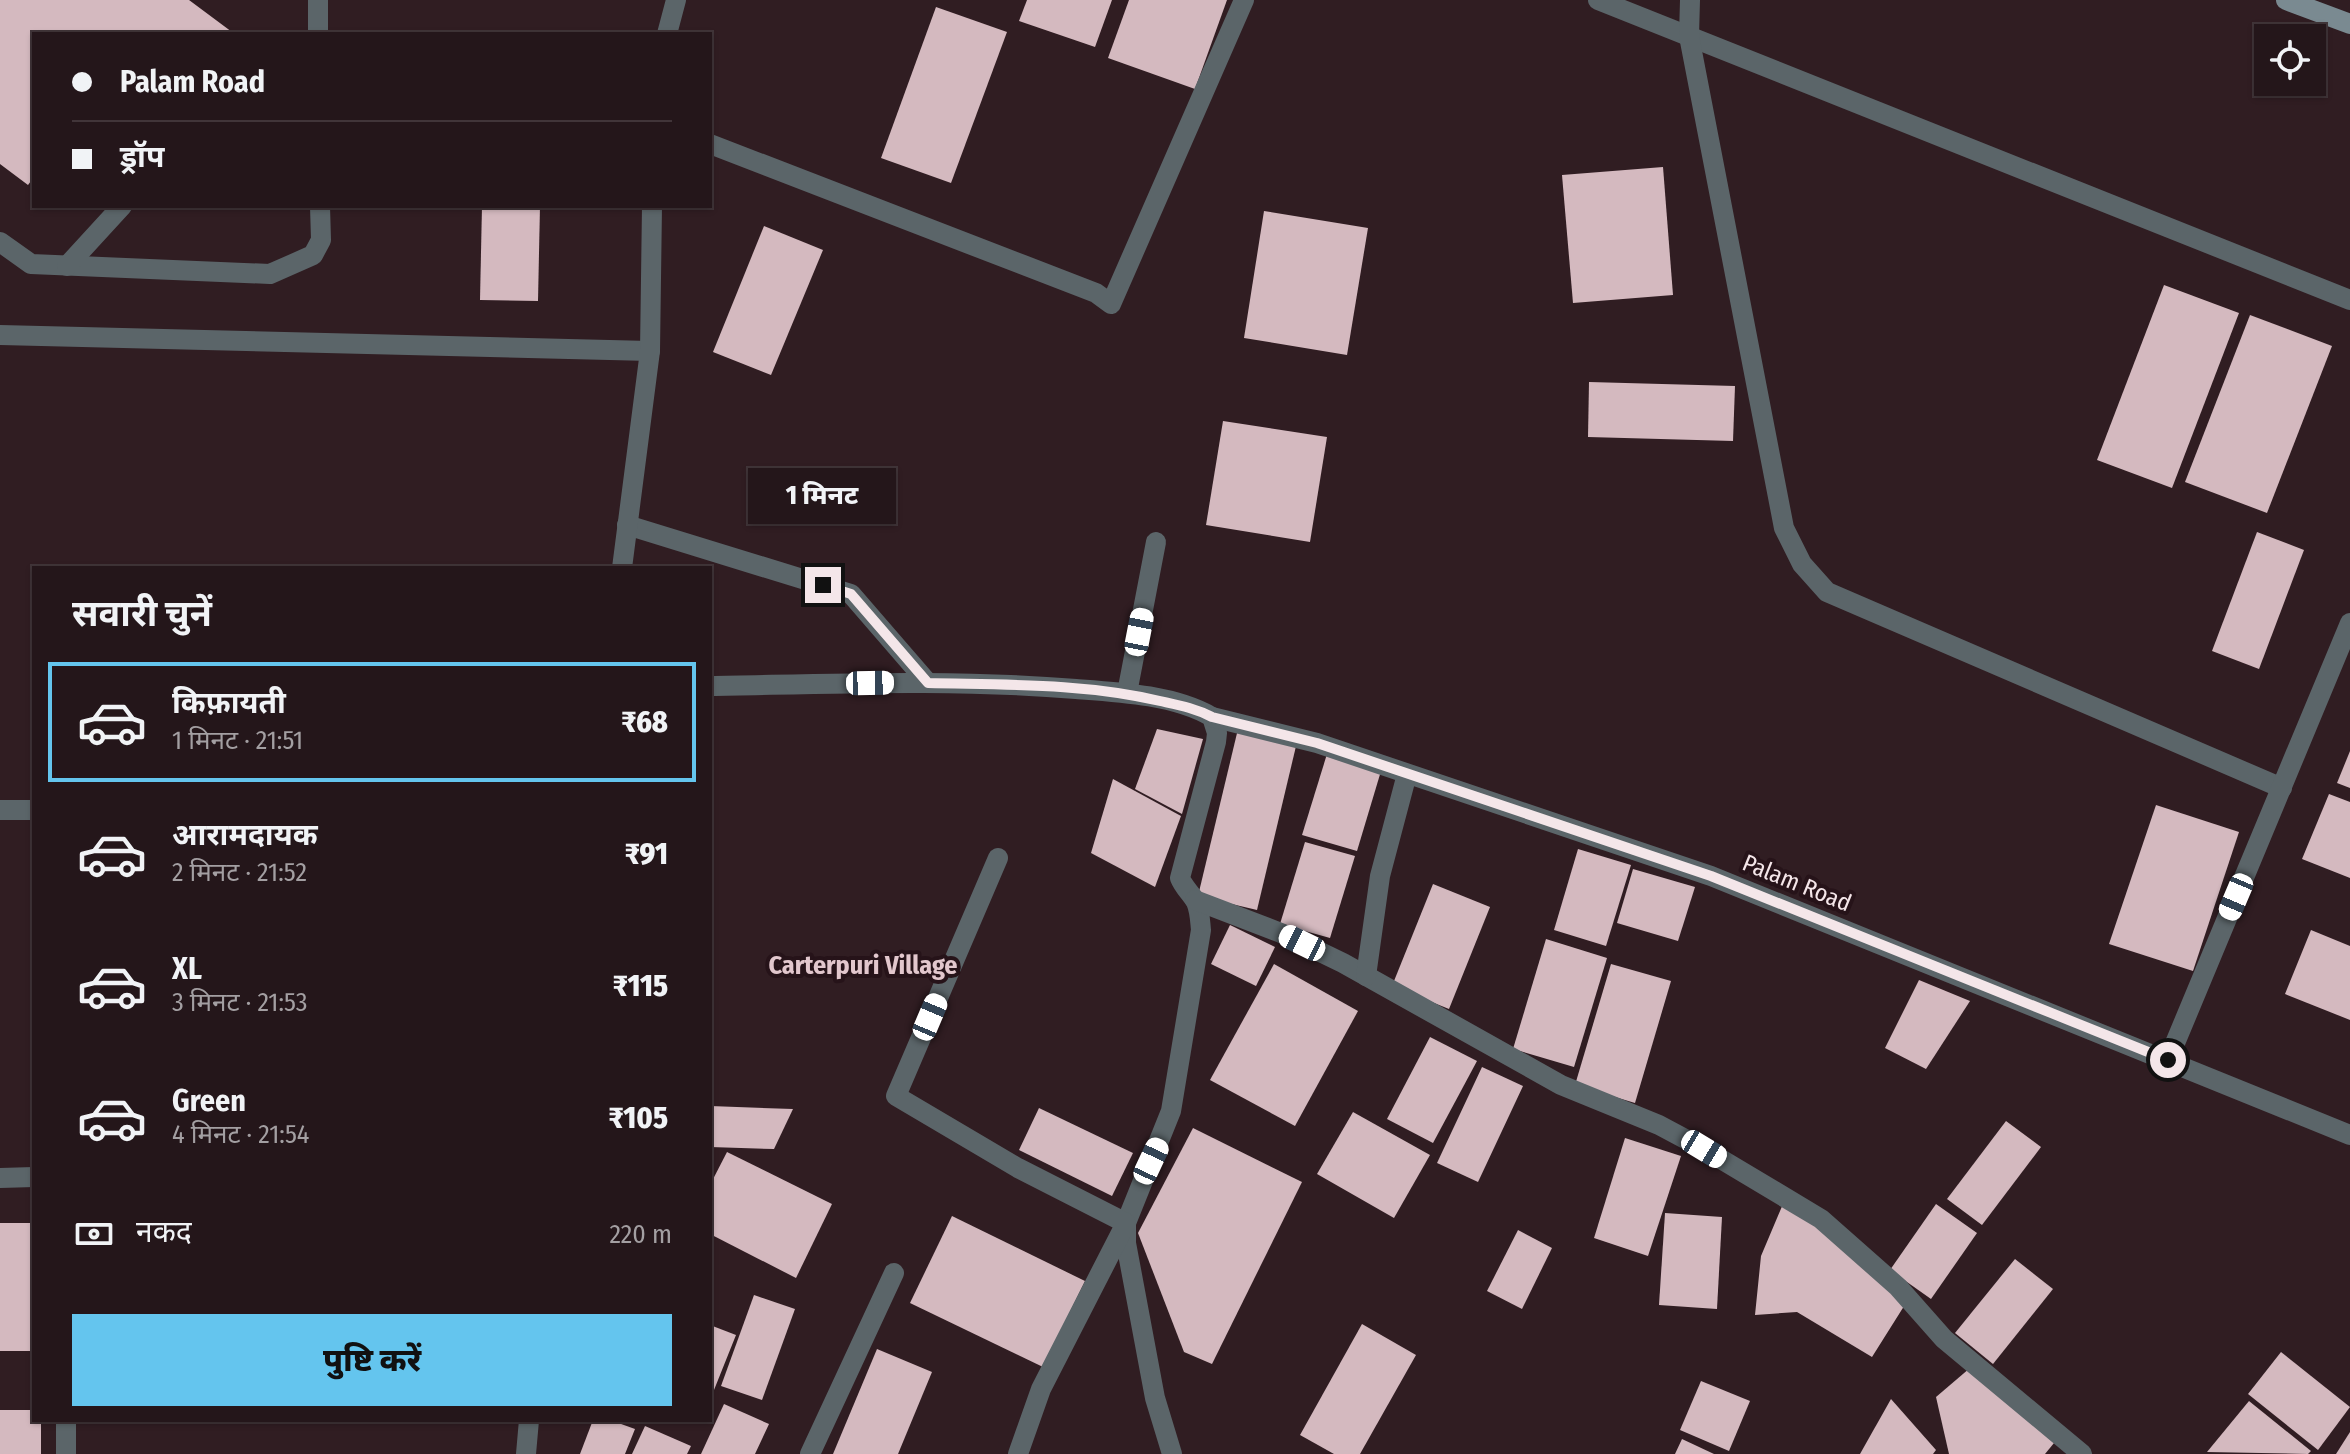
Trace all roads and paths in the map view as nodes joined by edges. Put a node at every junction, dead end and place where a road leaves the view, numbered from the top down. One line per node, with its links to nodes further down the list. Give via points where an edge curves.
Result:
1 (318, 0): 8 (street)
2 (675, 0): 9 (street)
3 (1244, 0): 11 (street, via 1111,304 1096,293)
4 (1598, 0): 10 (street)
5 (1690, 0): 10 (street)
6 (2286, 0): 7 (street)
7 (2350, 24)
8 (318, 32)
9 (667, 32)
10 (1689, 36): 17 (street); 29 (street, via 1784,528 1802,564 1827,592)
11 (712, 145)
12 (120, 208): 16 (street)
13 (320, 208): 16 (street, via 321,240 313,255 270,274)
14 (652, 208): 19 (street)
15 (0, 242): 16 (street, via 31,264)
16 (67, 266)
17 (2350, 300)
18 (0, 335): 19 (street)
19 (650, 351): 20 (street)
20 (627, 525): 22 (street); 24 (street, via 851,594)
21 (1156, 542): 26 (street)
22 (622, 566)
23 (2350, 623): 29 (street)
24 (928, 683): 25 (street, Palam Road); 26 (street, Palam Road)
25 (712, 686)
26 (1127, 693): 27 (street, Palam Road)
27 (1212, 717): 28 (street, Palam Road, via 1317,743); 33 (street, via 1216,742 1180,878)
28 (1407, 774): 34 (street, via 1380,876); 35 (street, Palam Road, via 1711,876)
29 (2282, 788): 35 (street)
30 (0, 810): 31 (street)
31 (32, 810)
32 (998, 858): 39 (street, via 896,1096 1018,1168)
33 (1195, 900): 34 (street, via 1281,933); 39 (street, via 1201,930 1171,1111)
34 (1366, 976): 48 (street, via 1561,1085 1704,1149 1821,1219 1898,1287 1944,1339)
35 (2168, 1060): 36 (street, Palam Road)
36 (2350, 1135)
37 (32, 1177): 38 (street)
38 (0, 1178)
39 (1126, 1223): 46 (street, via 1041,1389); 47 (street, via 1155,1398)
40 (894, 1273): 45 (street)
41 (66, 1422): 43 (street)
42 (529, 1422): 44 (street)
43 (66, 1454)
44 (526, 1454)
45 (810, 1454)
46 (1018, 1454)
47 (1172, 1454)
48 (2082, 1454)

